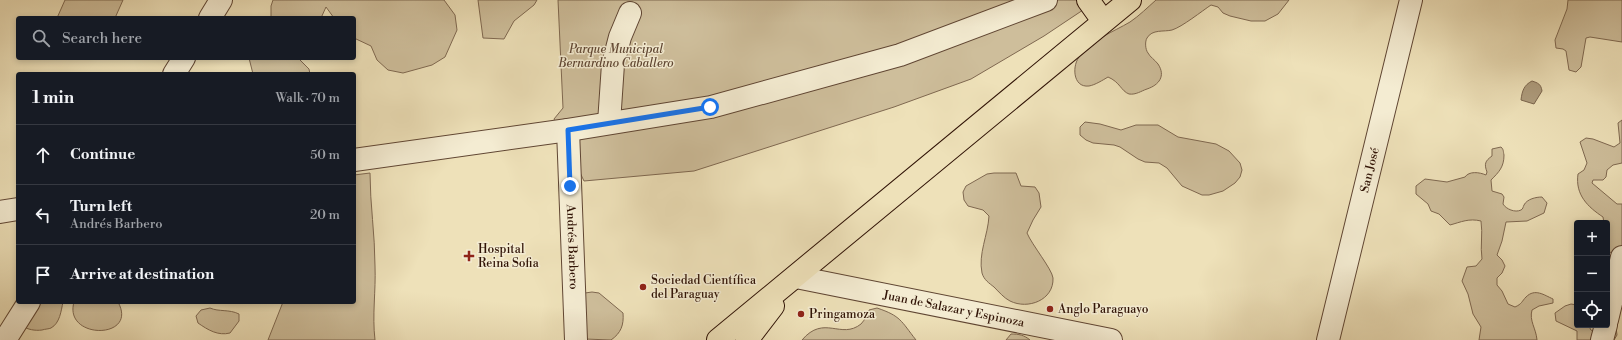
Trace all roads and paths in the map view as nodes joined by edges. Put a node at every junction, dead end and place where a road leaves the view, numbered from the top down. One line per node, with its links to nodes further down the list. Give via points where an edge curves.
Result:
1 (221, 0): 7 (street)
2 (1046, 0): 11 (street, via 893,57 710,107)
3 (1088, 0): 8 (highway)
4 (1130, 0): 8 (highway)
5 (1411, 0): 26 (street, San José)
6 (630, 14): 11 (street, via 620,37 613,64)
7 (211, 16)
8 (1103, 21): 17 (highway)
9 (183, 60): 10 (street)
10 (175, 72)
11 (609, 124): 12 (street)
12 (568, 130): 13 (street); 22 (street, Andrés Barbero)
13 (356, 160)
14 (16, 209): 15 (street)
15 (0, 212)
16 (1622, 257): 19 (street)
17 (796, 277): 23 (highway); 24 (highway); 25 (street, Juan de Salazar y Espinoza)
18 (28, 304): 21 (street)
19 (1610, 307)
20 (1605, 328): 27 (street)
21 (5, 340)
22 (576, 340)
23 (718, 340)
24 (747, 340)
25 (1111, 340)
26 (1328, 340)
27 (1602, 340)

